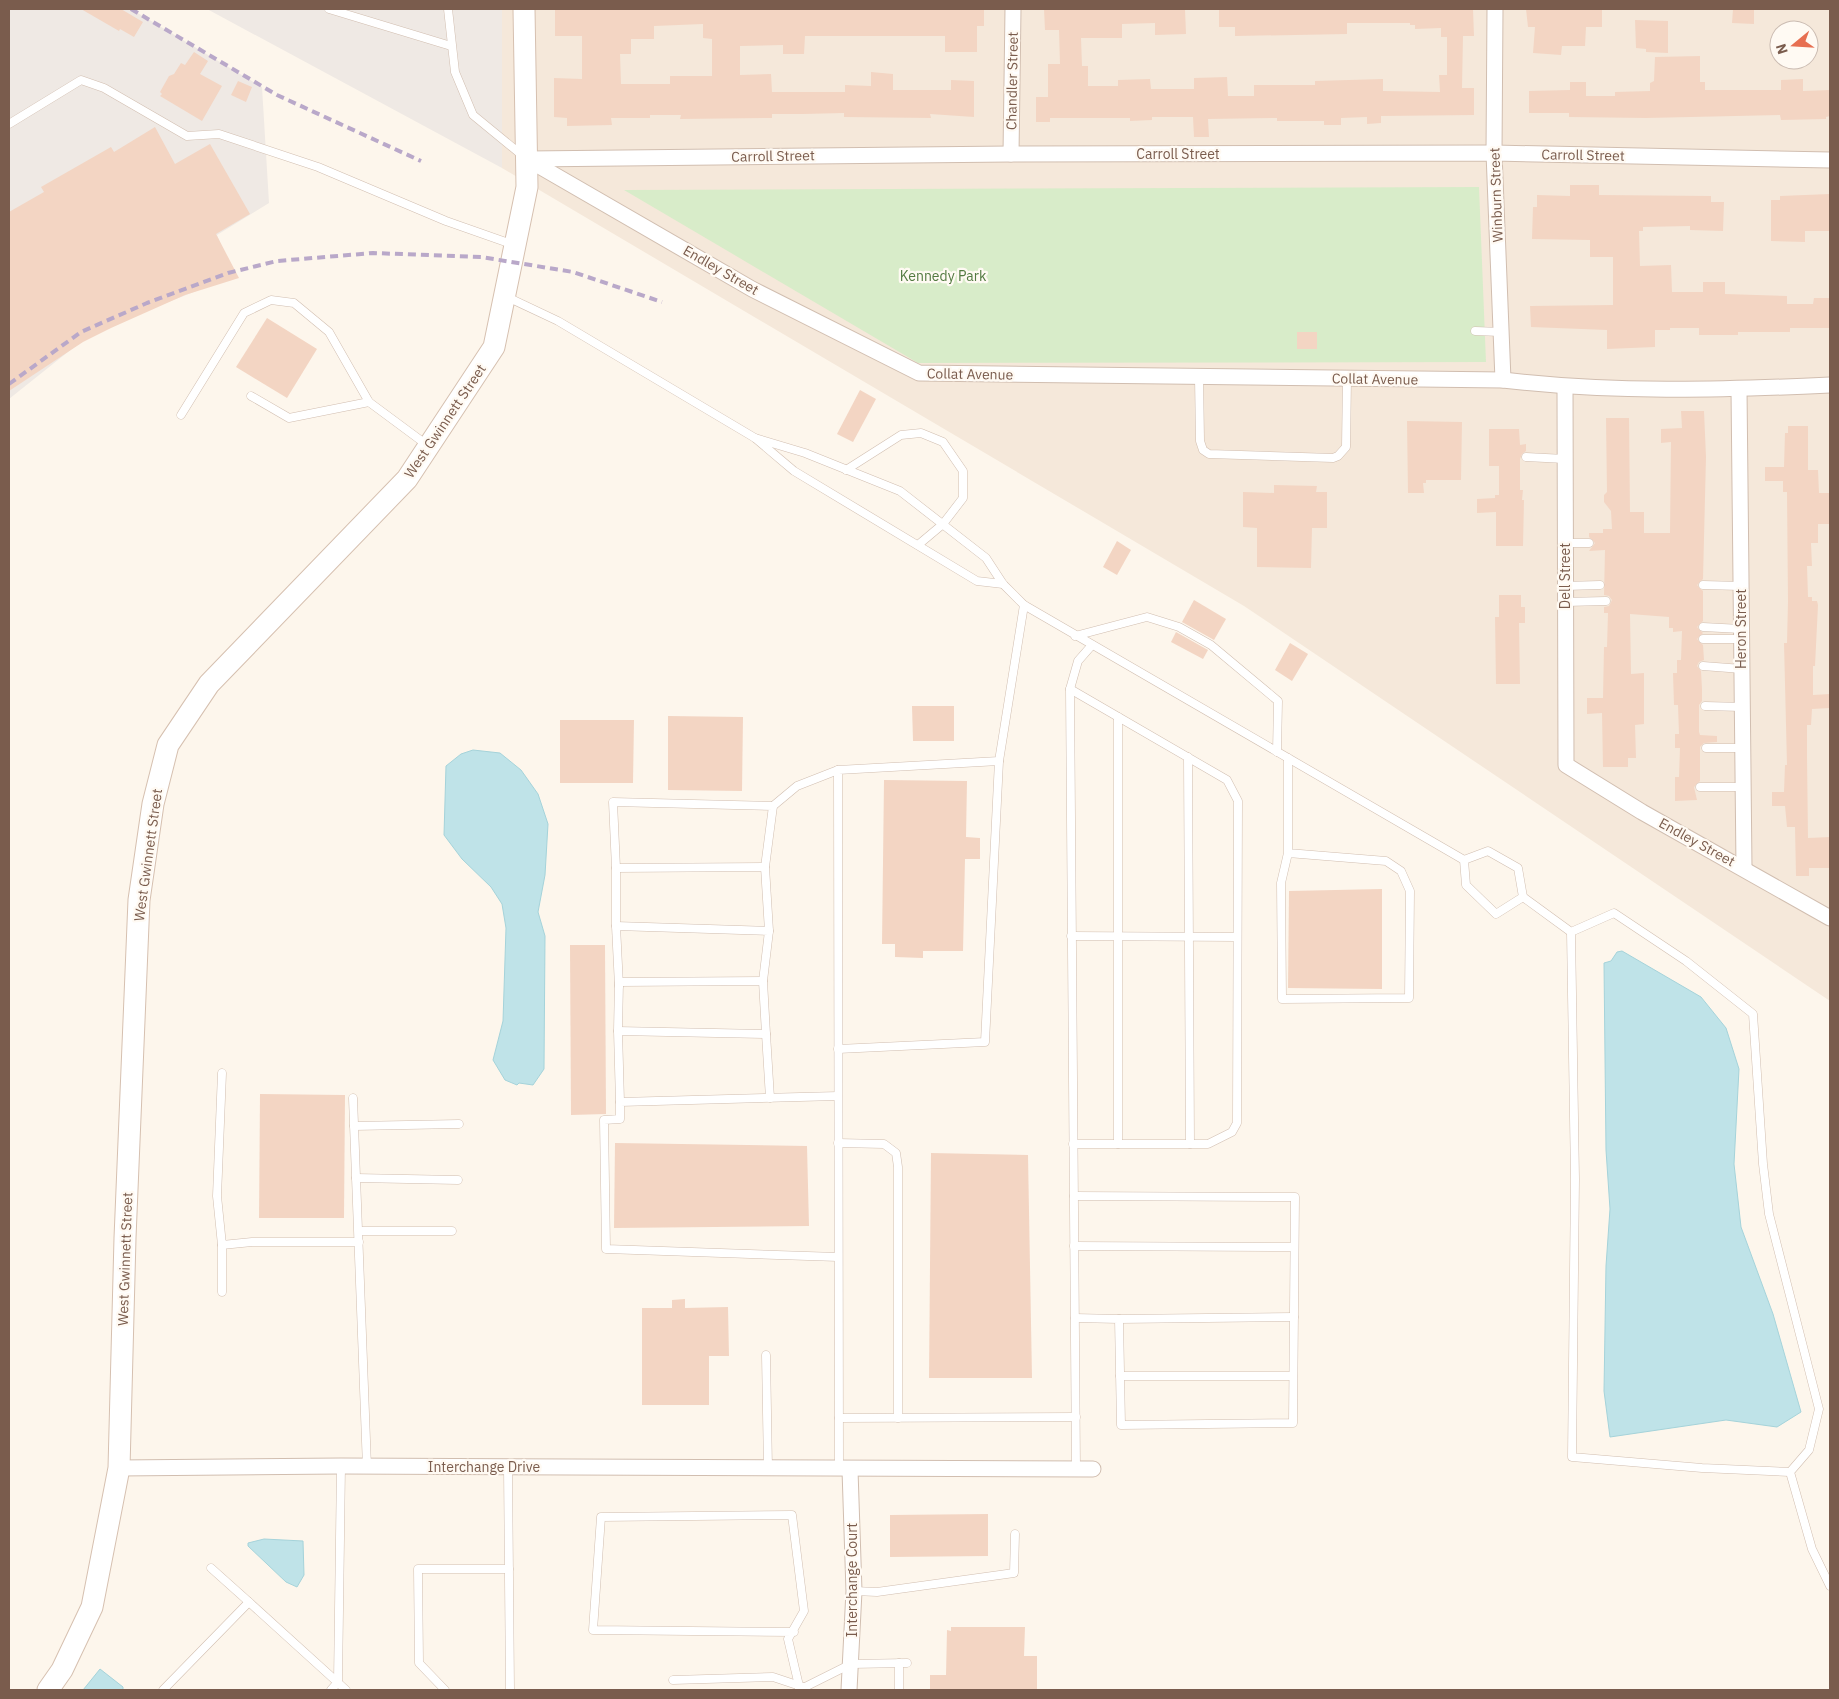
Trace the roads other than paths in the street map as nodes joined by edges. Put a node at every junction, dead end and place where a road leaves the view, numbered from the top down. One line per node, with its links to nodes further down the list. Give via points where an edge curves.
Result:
1 (329, 9): 6 (lane)
2 (448, 9): 6 (lane)
3 (524, 9): 10 (main road, West Gwinnett Street)
4 (1013, 9): 8 (street, Chandler Street)
5 (1495, 9): 9 (street, Winburn Street)
6 (451, 46): 10 (lane, via 455,72 473,115)
7 (9, 124): 12 (lane, via 81,80 104,88 187,136 219,134 318,168)
8 (1010, 154): 9 (street, Carroll Street); 10 (street, Carroll Street)
9 (1494, 154): 11 (street, Carroll Street); 15 (street, Winburn Street)
10 (527, 159): 12 (main road, West Gwinnett Street, via 527,187); 16 (street, Endley Street, via 752,288)
11 (1830, 160)
12 (515, 246): 13 (main road, West Gwinnett Street)
13 (505, 296): 26 (lane, via 558,321); 27 (main road, West Gwinnett Street, via 494,346)
14 (1475, 331): 15 (lane)
15 (1501, 332): 19 (street, Winburn Street)
16 (919, 374): 17 (street, Collat Avenue)
17 (1199, 377): 18 (street, Collat Avenue); 18 (lane, via 1202,450 1209,454 1332,458 1346,446)
18 (1347, 378): 19 (street, Collat Avenue)
19 (1503, 380): 21 (street, Collat Avenue)
20 (1830, 385): 22 (street, Collat Avenue)
21 (1565, 387): 22 (street, Collat Avenue); 29 (street, Dell Street)
22 (1739, 389): 39 (street, Heron Street)
23 (251, 396): 24 (lane, via 289,418)
24 (369, 402): 25 (lane, via 329,332 294,303 271,300 244,313); 27 (lane)
25 (181, 416)
26 (755, 438): 30 (lane); 34 (lane, via 794,471)
27 (429, 446): 118 (main road, West Gwinnett Street, via 407,479 210,684 168,745 153,804 139,900)
28 (1526, 457): 29 (lane)
29 (1565, 459): 32 (street, Dell Street)
30 (846, 470): 31 (lane, via 900,491); 31 (lane, via 901,436 921,433 943,442 963,470 964,498)
31 (943, 524): 34 (lane); 35 (lane, via 986,558)
32 (1565, 543): 33 (lane); 38 (street, Dell Street)
33 (1589, 543)
34 (918, 545): 35 (lane, via 977,581)
35 (1003, 584): 42 (lane)
36 (1600, 585): 38 (lane)
37 (1703, 585): 39 (lane)
38 (1565, 586): 41 (street, Dell Street)
39 (1741, 586): 44 (street, Heron Street)
40 (1606, 601): 41 (lane)
41 (1566, 602): 60 (street, Dell Street)
42 (1024, 605): 45 (lane); 59 (lane)
43 (1703, 626): 44 (lane)
44 (1741, 634): 46 (lane); 49 (street, Heron Street)
45 (1075, 636): 47 (lane); 56 (lane, via 1147,618 1179,628 1211,645 1278,700)
46 (1703, 639)
47 (1092, 645): 50 (lane, via 1078,661); 56 (lane)
48 (1702, 666): 49 (lane)
49 (1742, 668): 52 (street, Heron Street)
50 (1070, 689): 53 (lane); 75 (lane)
51 (1705, 706): 52 (lane)
52 (1742, 707): 55 (street, Heron Street)
53 (1118, 717): 57 (lane); 76 (lane)
54 (1706, 748): 55 (lane)
55 (1742, 748): 63 (street, Heron Street)
56 (1277, 752): 58 (lane)
57 (1188, 757): 77 (lane); 78 (lane, via 1228,780 1238,802)
58 (1288, 758): 65 (lane); 66 (lane)
59 (999, 761): 61 (lane); 83 (lane, via 985,1042)
60 (1566, 765): 69 (street, Endley Street)
61 (838, 770): 64 (lane, via 797,786); 83 (lane)
62 (1700, 787): 63 (lane)
63 (1743, 787): 69 (street, Heron Street)
64 (773, 806): 67 (lane); 68 (lane, via 613,802)
65 (1288, 853): 65 (lane, via 1281,883 1282,999 1409,998 1410,891 1401,871 1386,861)
66 (1464, 860): 70 (lane, via 1488,851 1518,868); 70 (lane, via 1466,885 1496,914)
67 (765, 867): 68 (lane); 73 (lane)
68 (616, 868): 72 (lane)
69 (1744, 868): 71 (street, Endley Street)
70 (1523, 897): 74 (lane)
71 (1830, 918)
72 (616, 926): 73 (lane); 80 (lane)
73 (769, 930): 79 (lane)
74 (1571, 932): 123 (lane, via 1614,913 1686,960 1753,1014 1769,1214 1819,1409 1809,1450); 123 (lane, via 1575,1179 1572,1457)
75 (1072, 936): 76 (lane); 92 (lane)
76 (1118, 936): 77 (lane); 93 (lane)
77 (1189, 936): 78 (lane); 94 (lane)
78 (1237, 937): 94 (lane, via 1236,1123 1232,1132 1208,1144)
79 (763, 981): 80 (lane, via 619,982); 82 (lane)
80 (618, 986): 81 (lane)
81 (618, 1031): 82 (lane); 88 (lane)
82 (766, 1034): 87 (lane)
83 (838, 1049): 85 (lane)
84 (222, 1073): 101 (lane, via 217,1196)
85 (838, 1096): 87 (lane); 91 (lane)
86 (353, 1098): 90 (lane)
87 (770, 1098): 88 (lane)
88 (620, 1102): 104 (lane, via 620,1119 604,1120 606,1249)
89 (459, 1124): 90 (lane)
90 (354, 1126): 95 (lane)
91 (838, 1143): 104 (lane); 114 (lane, via 884,1144 896,1153)
92 (1074, 1144): 93 (lane); 97 (lane)
93 (1118, 1144): 94 (lane)
94 (1190, 1144)
95 (356, 1178): 96 (lane); 98 (lane)
96 (458, 1180)
97 (1074, 1196): 102 (lane); 103 (lane, via 1295,1197)
98 (359, 1231): 99 (lane); 100 (lane)
99 (452, 1231)
100 (359, 1242): 101 (lane); 117 (lane)
101 (222, 1245): 105 (lane)
102 (1074, 1246): 103 (lane); 107 (lane)
103 (1294, 1247): 106 (lane)
104 (838, 1257): 113 (lane)
105 (222, 1292)
106 (1294, 1317): 108 (lane); 111 (lane)
107 (1075, 1318): 108 (lane); 112 (lane)
108 (1119, 1319): 110 (lane)
109 (766, 1355): 119 (lane)
110 (1120, 1376): 111 (lane); 111 (lane, via 1121,1426 1293,1423)
111 (1294, 1376)
112 (1076, 1416): 114 (lane); 121 (lane)
113 (839, 1418): 114 (lane); 120 (lane)
114 (898, 1418)
115 (341, 1466): 117 (street, Interchange Drive); 118 (street, Interchange Drive); 133 (lane)
116 (508, 1466): 117 (street, Interchange Drive); 119 (street, Interchange Drive); 126 (lane)
117 (366, 1467)
118 (119, 1468): 135 (main road, West Gwinnett Street, via 92,1606 62,1670)
119 (768, 1468): 120 (street, Interchange Drive)
120 (844, 1469): 121 (street, Interchange Drive); 128 (street, Interchange Court)
121 (1076, 1469): 122 (street, Interchange Drive)
122 (1093, 1469)
123 (1790, 1472): 127 (lane, via 1812,1549)
124 (1014, 1534): 128 (lane, via 1014,1573 877,1592)
125 (210, 1568): 129 (lane)
126 (509, 1568): 139 (lane, via 418,1569 420,1663); 140 (lane)
127 (1830, 1586)
128 (854, 1591): 131 (street, Interchange Court)
129 (248, 1602): 133 (lane); 136 (lane)
130 (794, 1632): 130 (lane, via 804,1611 792,1515 601,1517 593,1630); 134 (lane, via 788,1639)
131 (851, 1664): 134 (lane); 141 (street, Interchange Court); 142 (lane, via 903,1663)
132 (673, 1680): 134 (lane, via 773,1677)
133 (338, 1682): 137 (lane); 138 (lane)
134 (800, 1688)
135 (48, 1690)
136 (163, 1690)
137 (331, 1690)
138 (346, 1690)
139 (445, 1690)
140 (510, 1690)
141 (849, 1690)
142 (899, 1690)

